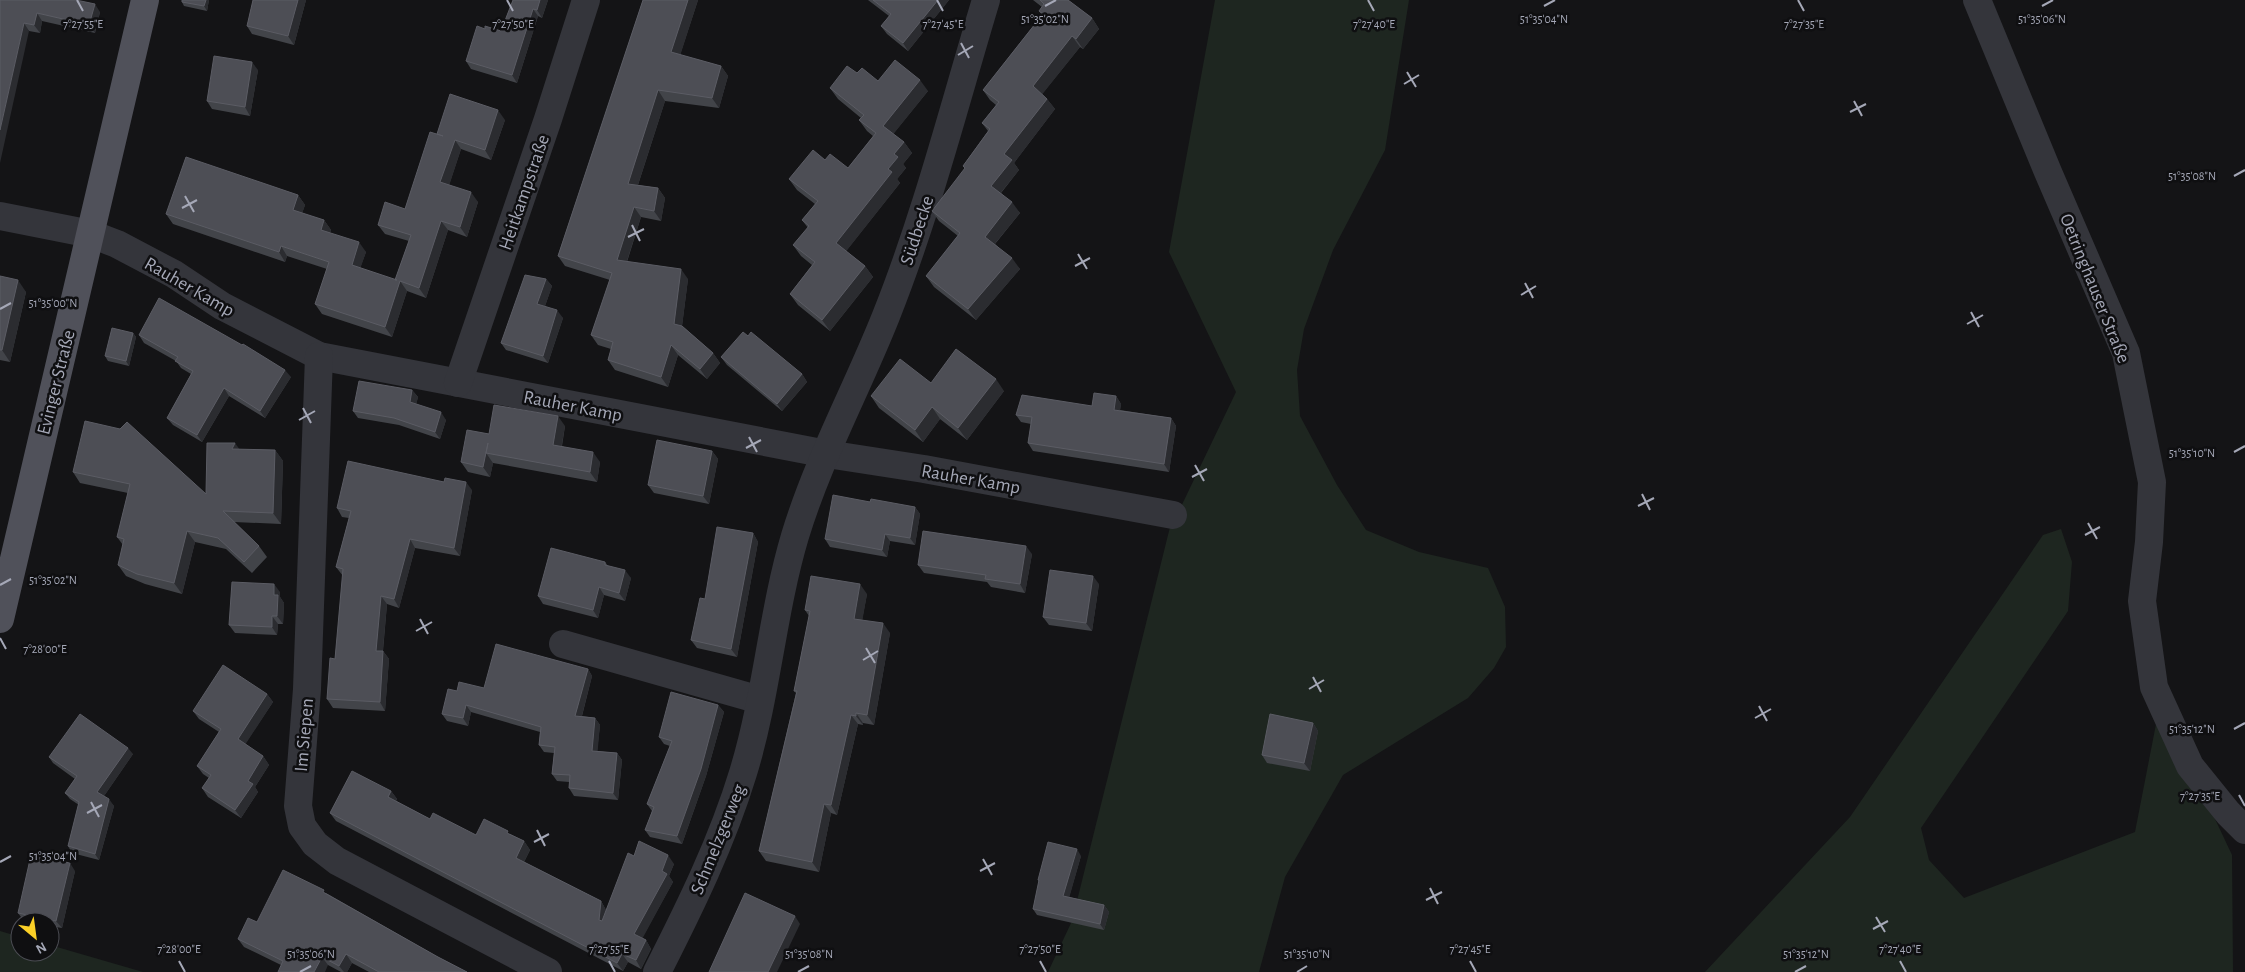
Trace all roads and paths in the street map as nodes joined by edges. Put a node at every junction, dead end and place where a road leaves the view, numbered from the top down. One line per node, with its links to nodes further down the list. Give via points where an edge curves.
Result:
1 (145, 0): 6 (main road, Evinger Straße)
2 (586, 0): 8 (street, Heitkampstraße)
3 (986, 0): 9 (street, Südbecke, via 915,236 886,316)
4 (1977, 0): 14 (street, Oetringhauser Straße, via 2126,353 2152,482 2142,601 2154,687 2190,766)
5 (0, 216): 6 (street, Rauher Kamp)
6 (91, 234): 7 (street, Rauher Kamp, via 174,274 222,306); 11 (main road, Evinger Straße)
7 (319, 356): 8 (street, Rauher Kamp); 15 (street, Im Siepen, via 307,689 298,806 302,826 315,844 337,862)
8 (458, 383): 9 (street, Rauher Kamp)
9 (826, 454): 10 (street, Rauher Kamp); 13 (street, Schmelzgerweg, via 795,536)
10 (1173, 515)
11 (0, 619)
12 (563, 644): 13 (street)
13 (760, 700): 16 (street, Schmelzgerweg, via 744,771 729,814 692,903)
14 (2245, 830)
15 (548, 972)
16 (657, 972)

